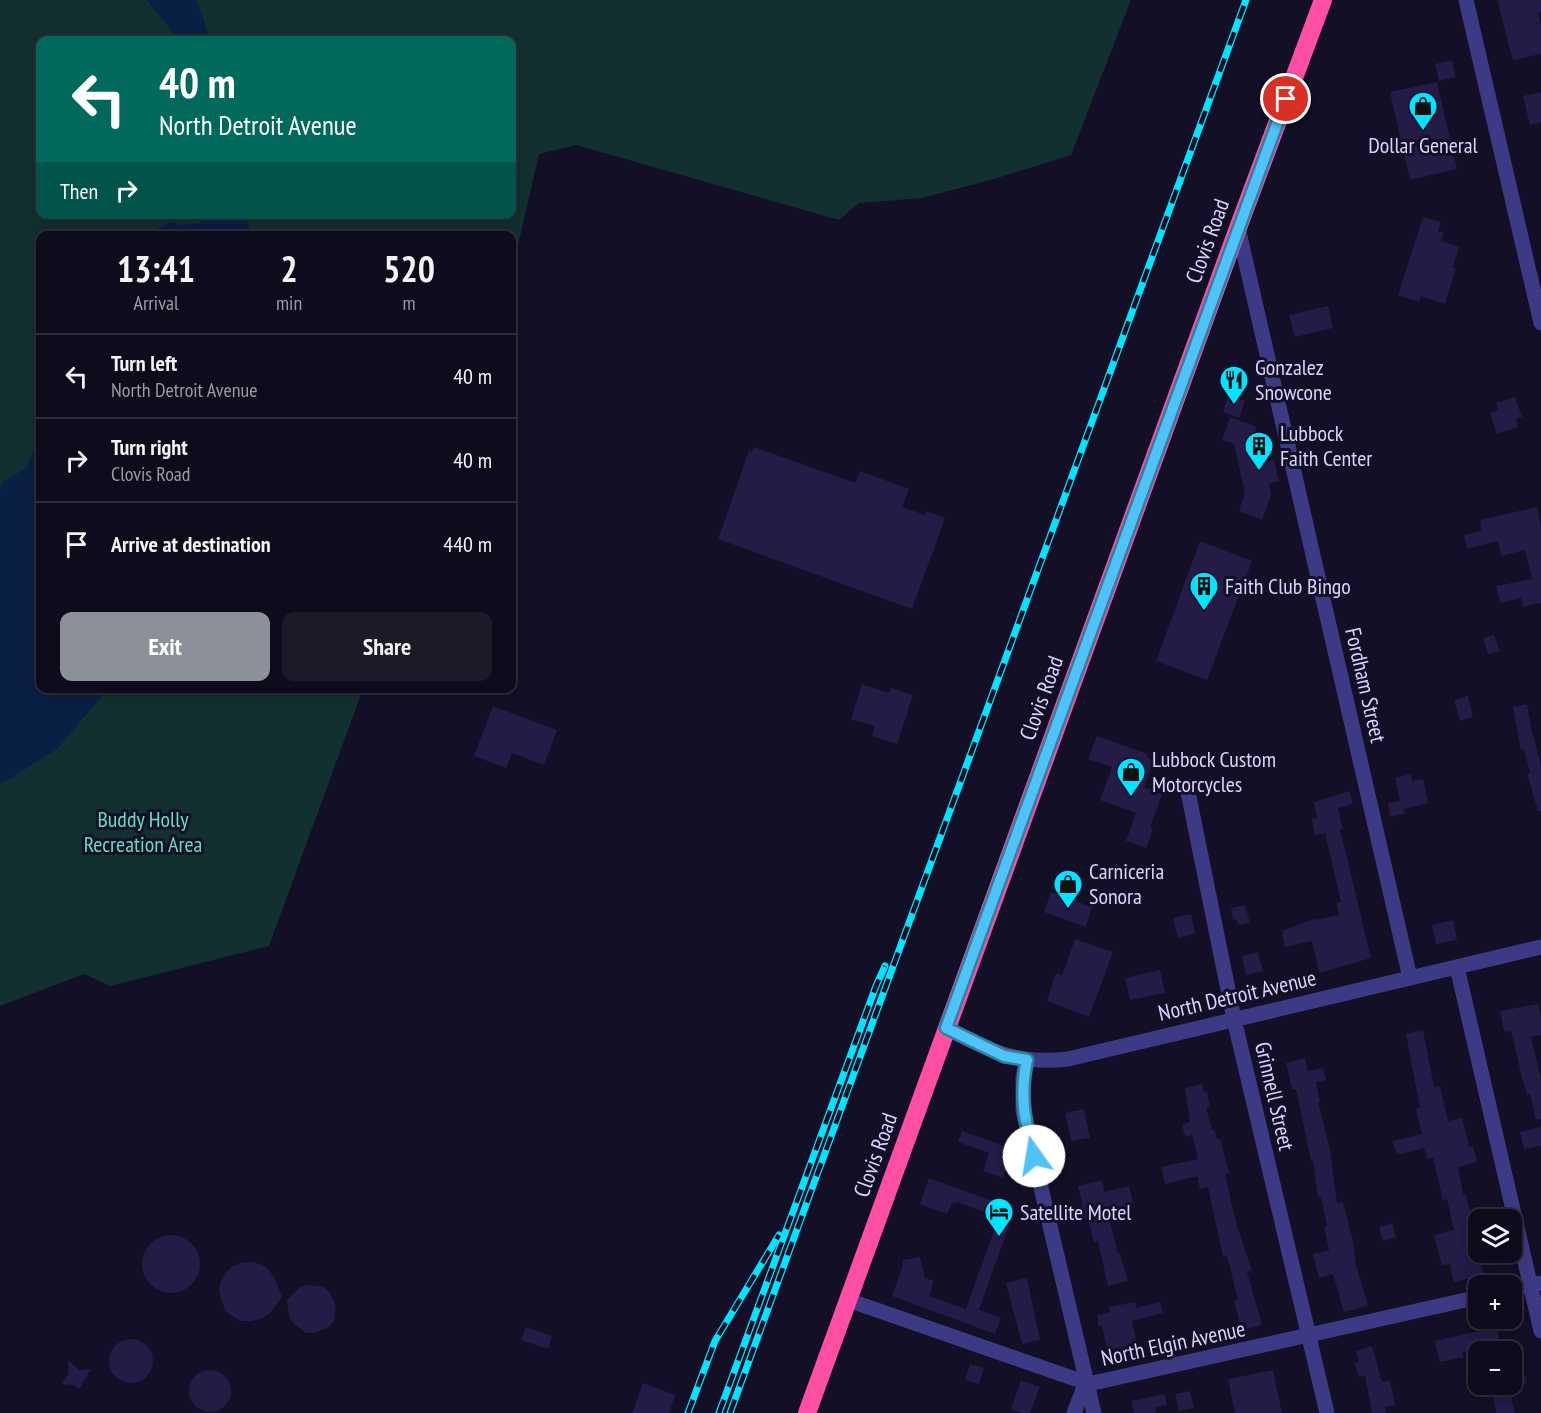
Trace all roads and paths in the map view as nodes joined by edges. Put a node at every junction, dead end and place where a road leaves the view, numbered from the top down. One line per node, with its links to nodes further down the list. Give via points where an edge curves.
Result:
1 (1323, 0): 3 (highway, Clovis Road)
2 (1466, 0): 4 (street)
3 (1238, 228): 8 (street, Fordham Street); 10 (highway, Clovis Road)
4 (1541, 323)
5 (1187, 787): 9 (street, Grinnell Street)
6 (1541, 947): 7 (street, North Detroit Avenue)
7 (1456, 967): 8 (street, North Detroit Avenue); 12 (street)
8 (1410, 978): 9 (street, North Detroit Avenue)
9 (1234, 1019): 11 (street, North Detroit Avenue, via 1068,1059); 16 (street, Grinnell Street)
10 (946, 1028): 11 (street, North Detroit Avenue, via 1004,1056); 13 (highway, Clovis Road)
11 (1027, 1060): 17 (street, via 1023,1111)
12 (1536, 1284): 15 (street)
13 (848, 1300): 17 (street, North Elgin Avenue); 18 (highway, Clovis Road)
14 (1468, 1300): 16 (street, North Elgin Avenue)
15 (1541, 1331)
16 (1309, 1336): 17 (street, North Elgin Avenue); 21 (street, Grinnell Street)
17 (1086, 1382): 19 (street); 20 (street)
18 (807, 1413)
19 (1074, 1413)
20 (1094, 1413)
21 (1327, 1413)

